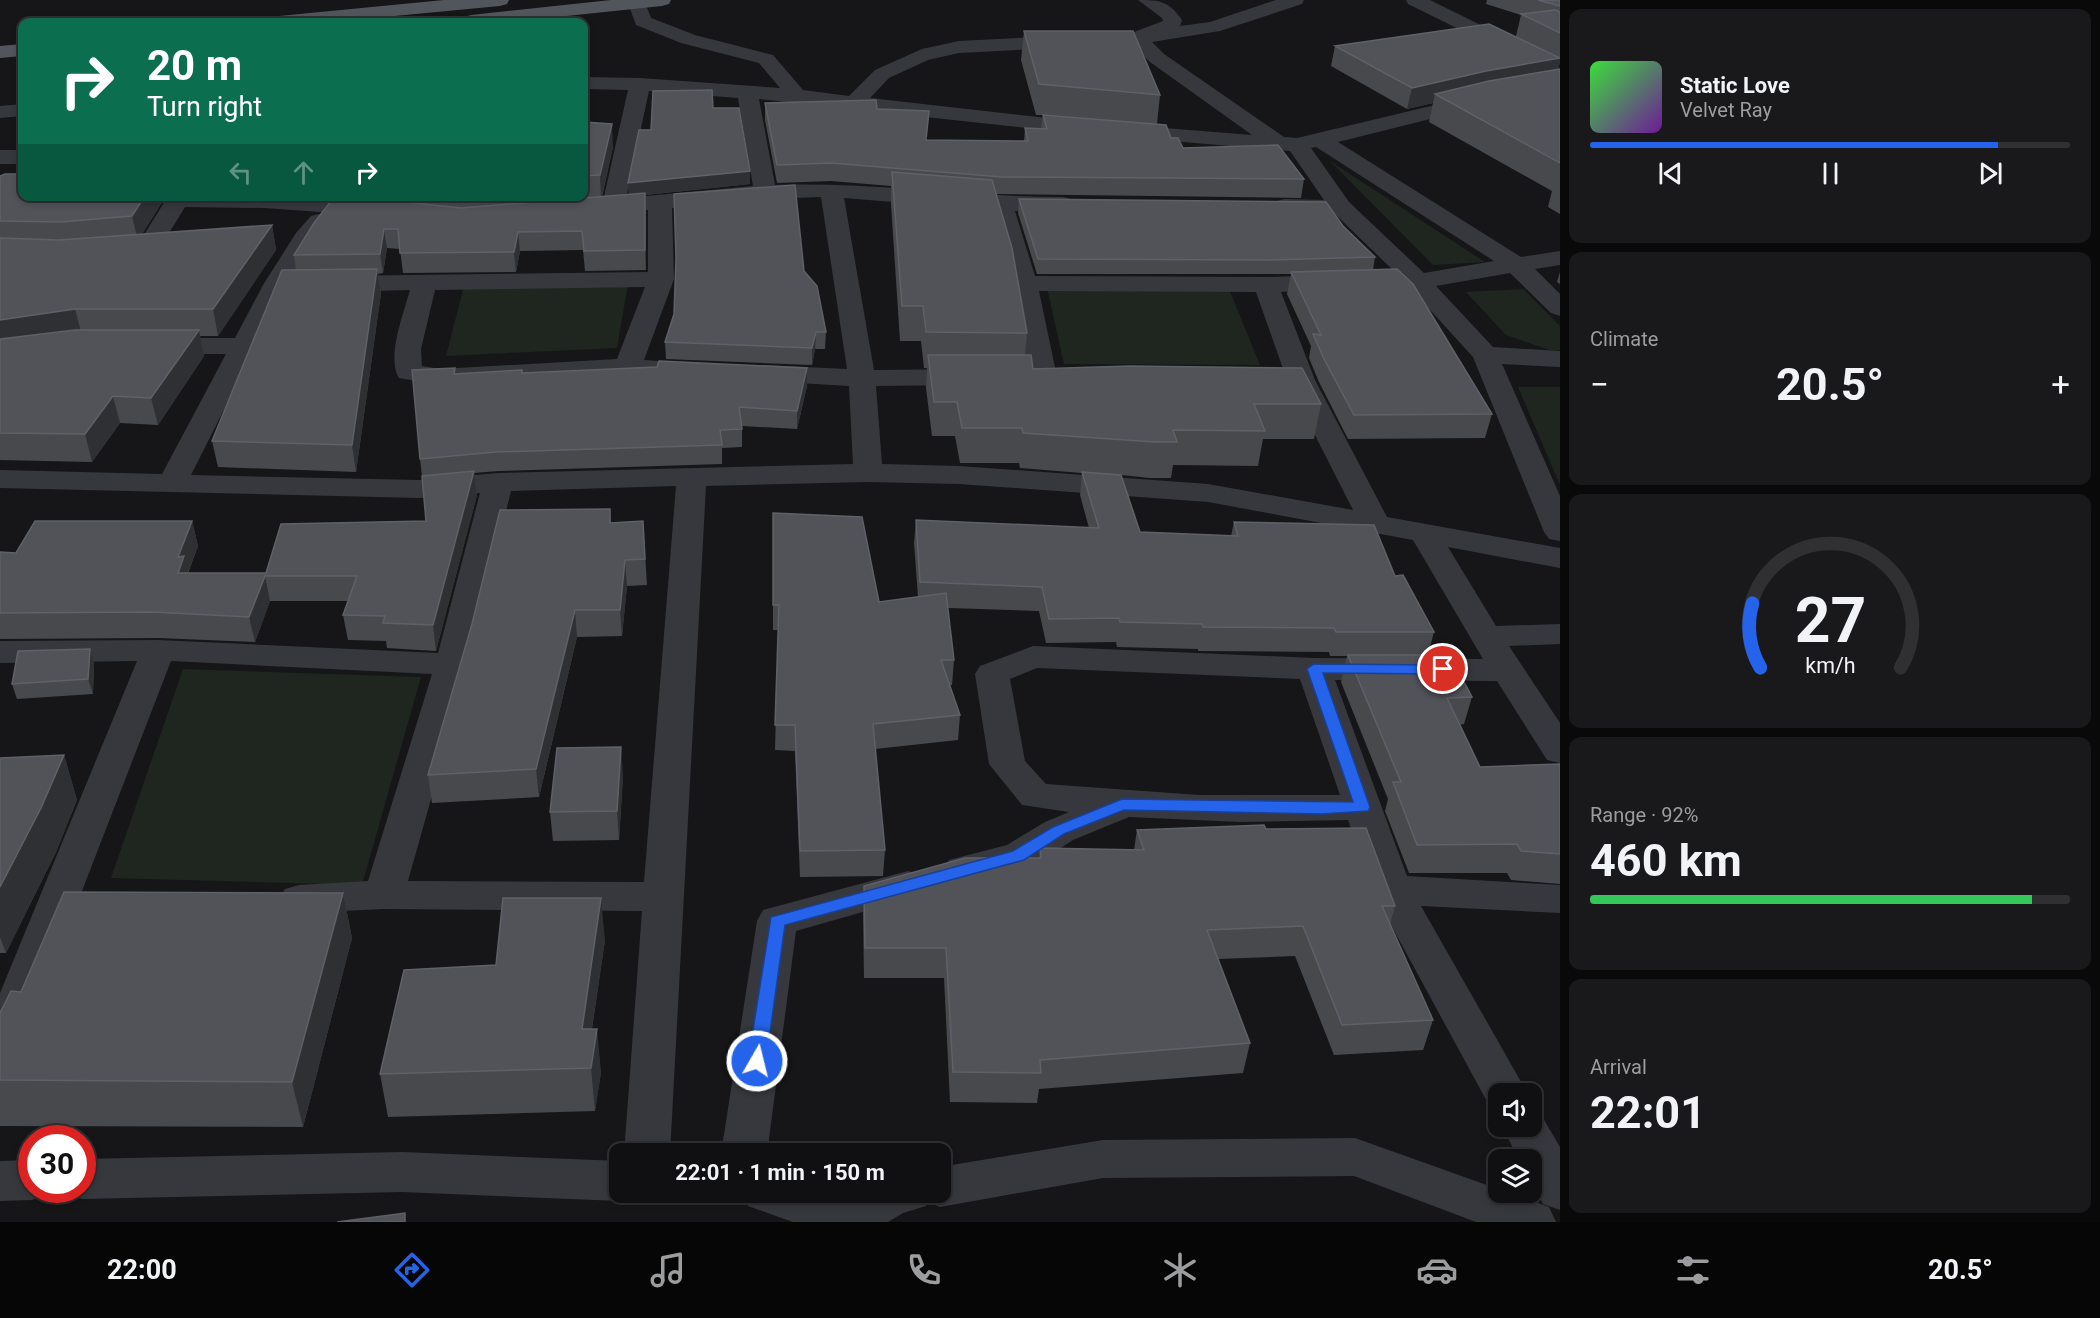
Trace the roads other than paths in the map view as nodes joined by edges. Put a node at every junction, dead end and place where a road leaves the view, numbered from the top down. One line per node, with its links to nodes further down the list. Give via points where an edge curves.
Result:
1 (500, 0): 7 (main road)
2 (662, 0): 6 (main road)
3 (1147, 0): 9 (street, via 1173,20 1171,25)
4 (1295, 0): 9 (street, via 1213,27)
5 (1415, 0): 12 (street)
6 (637, 3): 8 (main road); 17 (street, via 644,21 688,39 766,59)
7 (319, 18)
8 (493, 18)
9 (1137, 38): 18 (street, via 959,47 922,55 882,74); 23 (street, via 1156,58)
10 (18, 50): 11 (main road)
11 (0, 52)
12 (1529, 57)
13 (588, 83): 14 (street)
14 (640, 84): 16 (street); 22 (street)
15 (1560, 86): 23 (street)
16 (747, 92): 17 (street); 27 (street)
17 (797, 96): 18 (street)
18 (854, 102): 23 (street, via 1064,126)
19 (18, 110): 20 (street)
20 (0, 112)
21 (606, 138): 22 (street)
22 (628, 138): 35 (street)
23 (1298, 142): 36 (street); 41 (street)
24 (0, 157): 25 (street)
25 (18, 157)
26 (831, 190): 27 (street); 32 (street); 54 (street)
27 (765, 192): 31 (street)
28 (177, 201): 39 (street)
29 (332, 201): 45 (street, via 294,239)
30 (339, 201): 38 (street)
31 (660, 203): 35 (street); 42 (street)
32 (1001, 204): 33 (street); 44 (street)
33 (1083, 205)
34 (1259, 206): 36 (street)
35 (613, 207): 37 (street)
36 (1341, 207): 43 (street)
37 (579, 210)
38 (397, 211)
39 (146, 251)
40 (1560, 258): 41 (street)
41 (1515, 264): 43 (street); 48 (street)
42 (662, 279): 46 (street); 53 (street)
43 (1418, 281): 47 (street); 51 (street)
44 (1025, 283): 47 (street); 54 (street, via 1032,377)
45 (295, 284): 46 (street); 50 (street)
46 (424, 284): 53 (street, via 408,350 409,372 440,377)
47 (1266, 285): 60 (street, via 1289,380)
48 (1560, 308)
49 (128, 346): 50 (street)
50 (243, 346): 59 (street)
51 (1485, 355): 52 (street); 61 (street)
52 (1560, 359)
53 (628, 367): 54 (street)
54 (862, 378): 55 (street)
55 (868, 473): 56 (street); 60 (street, via 1208,493)
56 (692, 477): 58 (street); 76 (street)
57 (0, 479): 59 (street)
58 (498, 482): 59 (street, via 419,489); 68 (street)
59 (172, 483)
60 (1374, 522): 62 (street)
61 (1560, 532)
62 (1425, 534): 63 (street); 65 (street)
63 (1560, 558)
64 (1560, 634): 65 (street)
65 (1486, 637): 70 (street)
66 (158, 650): 67 (street); 68 (street); 79 (street, via 70,910)
67 (0, 652)
68 (452, 664): 75 (street)
69 (1314, 669): 70 (street); 72 (street, via 1033,657 992,674 1007,764 1035,796); 73 (street)
70 (1507, 670): 71 (street)
71 (1560, 751)
72 (1122, 805): 73 (street); 83 (street, via 1059,831 1018,856 777,921)
73 (1363, 807): 74 (street)
74 (1392, 890): 77 (street); 80 (street)
75 (384, 895): 76 (street); 78 (street)
76 (663, 897): 82 (street)
77 (1560, 899)
78 (266, 900)
79 (0, 1046)
80 (1500, 1083)
81 (1530, 1137): 89 (street)
82 (648, 1143)
83 (746, 1143)
84 (96, 1179): 86 (street, via 402,1172)
85 (18, 1180): 87 (street)
86 (609, 1180)
87 (0, 1181)
88 (951, 1185): 93 (street, via 1103,1159 1355,1157)
89 (1560, 1190)
90 (797, 1203): 92 (street)
91 (879, 1203): 92 (street)
92 (849, 1221)
93 (1532, 1222)

